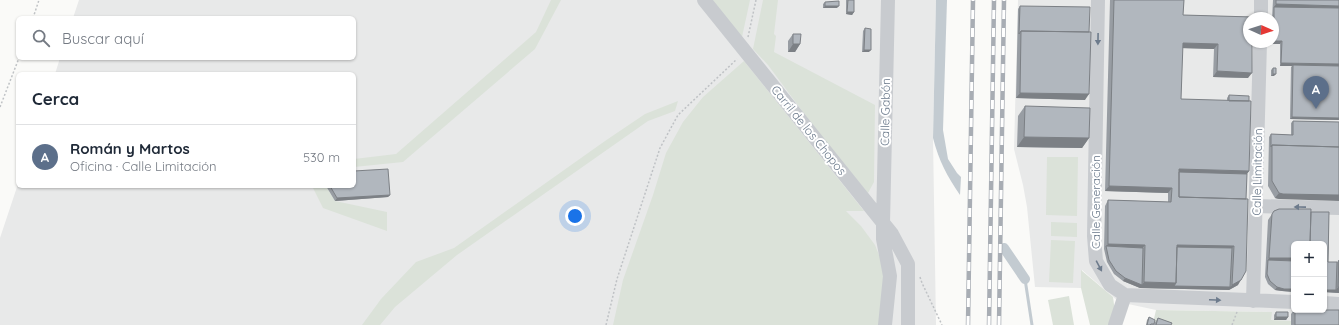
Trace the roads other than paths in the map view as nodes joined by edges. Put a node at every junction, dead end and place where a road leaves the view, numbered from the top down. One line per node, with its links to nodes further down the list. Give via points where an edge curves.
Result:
1 (704, 0): 9 (street, Carril de los Chopos)
2 (888, 0): 9 (street, Calle Gabón)
3 (1098, 0): 10 (street, Calle Generación, one-way to 10, via 1094,236 1096,262 1110,285)
4 (1261, 0): 5 (street)
5 (1261, 12)
6 (1260, 48): 7 (street, Calle Limitación)
7 (1256, 206): 8 (street, one-way to 7); 11 (street, Calle Limitación)
8 (1339, 208)
9 (883, 223): 15 (street, Calle Gabón, via 883,239 890,276); 16 (street, Carril de los Chopos, via 908,264)
10 (1125, 295): 11 (street, one-way to 11); 17 (street)
11 (1253, 301): 12 (street)
12 (1291, 302)
13 (1327, 303): 14 (street)
14 (1339, 304)
15 (885, 325)
16 (908, 325)
17 (1115, 325)

